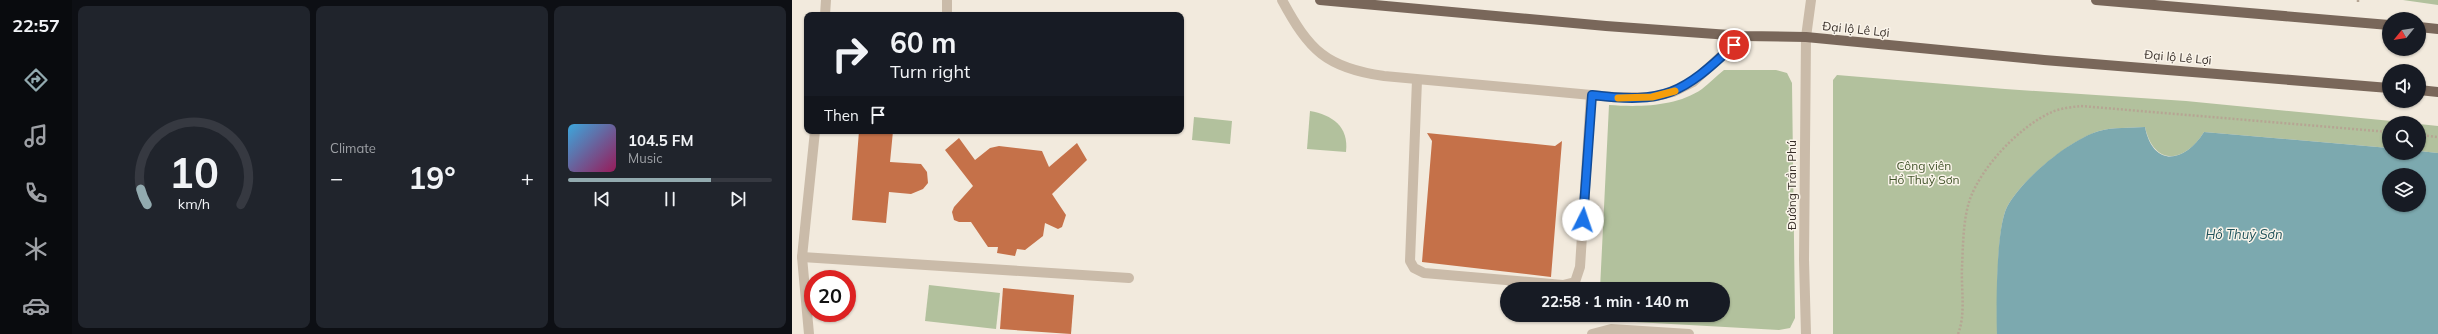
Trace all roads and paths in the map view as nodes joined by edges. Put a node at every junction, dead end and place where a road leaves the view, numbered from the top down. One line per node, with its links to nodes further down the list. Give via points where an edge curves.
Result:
1 (826, 0): 7 (street)
2 (947, 0): 8 (street)
3 (1282, 0): 14 (street, via 1297,29 1307,43 1321,55 1347,68 1368,74)
4 (1320, 0): 12 (main road, Đại lộ Lê Lợi)
5 (1811, 0): 13 (street, Đường Trần Phú)
6 (2096, 0): 9 (main road)
7 (825, 12)
8 (947, 12)
9 (2382, 24)
10 (2426, 28): 11 (main road)
11 (2438, 29)
12 (1744, 36): 13 (main road, Đại lộ Lê Lợi); 18 (street, via 1704,73 1683,88 1652,97 1613,98)
13 (1806, 37): 15 (main road, Đại lộ Lê Lợi, via 2044,60); 28 (street, Đường Trần Phú)
14 (1417, 80): 18 (street); 18 (street, via 1410,261 1418,272 1432,274 1563,285 1574,282 1580,267)
15 (2382, 87)
16 (2426, 91): 17 (main road)
17 (2438, 92)
18 (1592, 95)
19 (2382, 131): 29 (path, via 2082,106 2053,111 2030,123 2014,138 1980,180 1970,199 1962,269 1962,322)
20 (815, 134): 23 (street)
21 (2426, 136): 22 (path)
22 (2438, 137)
23 (802, 257): 24 (street); 25 (street)
24 (1129, 278)
25 (809, 334)
26 (1592, 334): 27 (street, via 1611,329)
27 (1689, 334)
28 (1806, 334)
29 (1958, 334)

